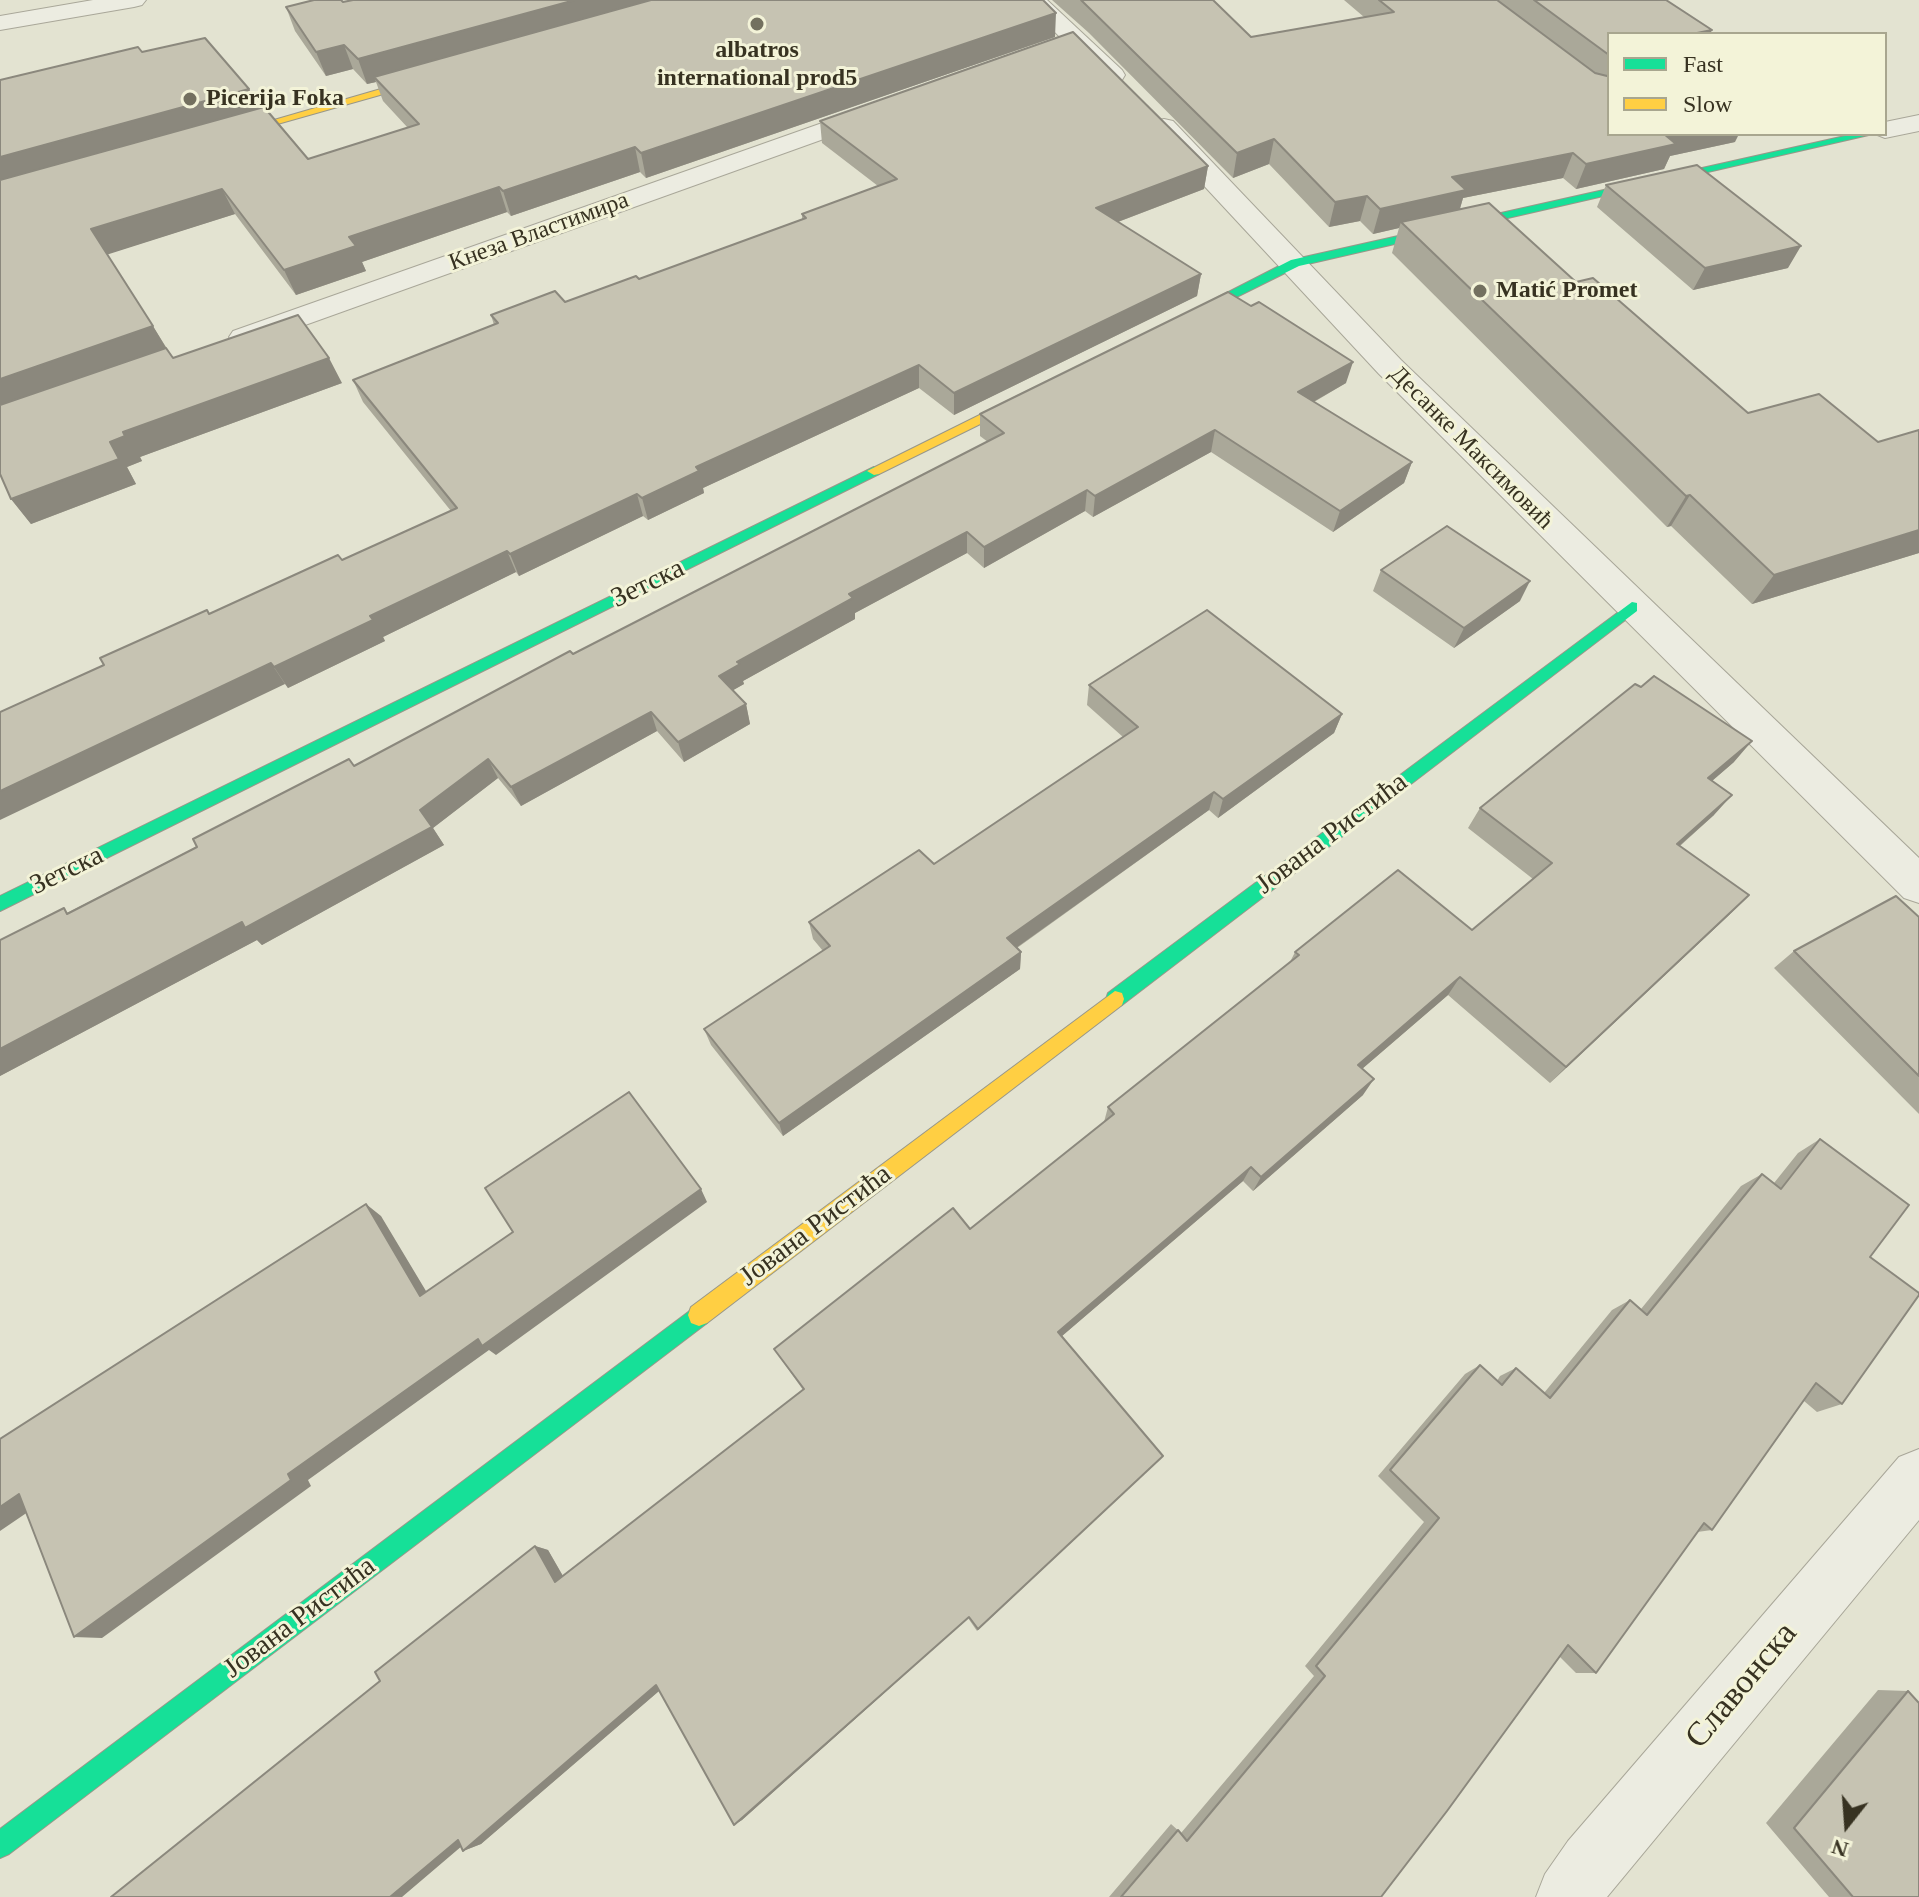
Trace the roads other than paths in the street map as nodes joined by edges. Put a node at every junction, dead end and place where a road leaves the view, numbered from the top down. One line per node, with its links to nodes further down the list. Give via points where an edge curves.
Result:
1 (134, 0): 3 (street)
2 (1034, 0): 10 (street, Десанке Максимовић, via 1063,46 1138,101)
3 (0, 23)
4 (460, 69): 9 (street)
5 (899, 104): 12 (street, Кнеза Властимира)
6 (1919, 123): 7 (street)
7 (1887, 130)
8 (1859, 136): 10 (street)
9 (199, 143)
10 (1295, 263): 11 (street); 14 (street, Десанке Максимовић, via 1390,367)
11 (1167, 326)
12 (226, 344)
13 (1054, 382): 16 (street, Зетска)
14 (1632, 607): 15 (street, Десанке Максимовић); 18 (street, Јована Ристића)
15 (1919, 885)
16 (0, 904)
17 (1919, 1477): 19 (street, Славонска)
18 (0, 1845)
19 (1568, 1897)

